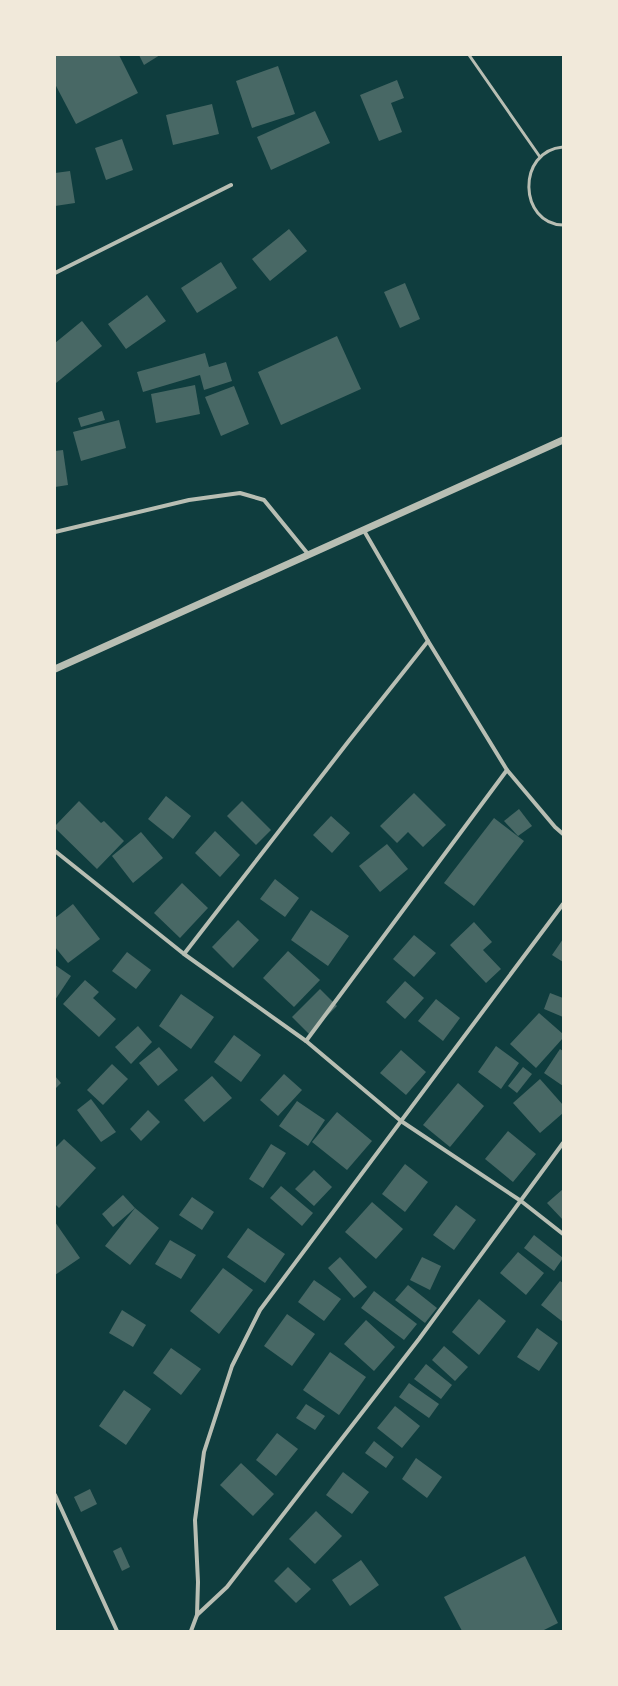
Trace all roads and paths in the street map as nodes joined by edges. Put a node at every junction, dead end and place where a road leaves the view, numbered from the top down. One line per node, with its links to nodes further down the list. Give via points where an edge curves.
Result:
1 (468, 55): 3 (lane)
2 (563, 147): 3 (lane, via 544,153)
3 (540, 157): 5 (lane, via 528,180 529,194 540,215 548,221)
4 (231, 185): 6 (street)
5 (563, 225)
6 (55, 273)
7 (563, 440): 8 (street)
8 (363, 529): 10 (street); 11 (street)
9 (55, 532): 10 (street, via 188,500 240,493 264,500)
10 (308, 554): 12 (street)
11 (428, 641): 13 (street); 17 (street)
12 (55, 669)
13 (507, 770): 14 (street); 18 (street)
14 (563, 834)
15 (55, 850): 17 (street)
16 (563, 904): 19 (street)
17 (184, 954): 18 (street)
18 (306, 1041): 19 (street)
19 (401, 1121): 21 (street); 24 (street, via 260,1310 232,1366 204,1452 195,1520)
20 (563, 1143): 21 (street)
21 (521, 1201): 22 (street); 24 (street, via 419,1339 227,1587)
22 (563, 1234)
23 (55, 1495): 25 (street)
24 (197, 1615): 26 (street)
25 (117, 1631)
26 (191, 1631)

